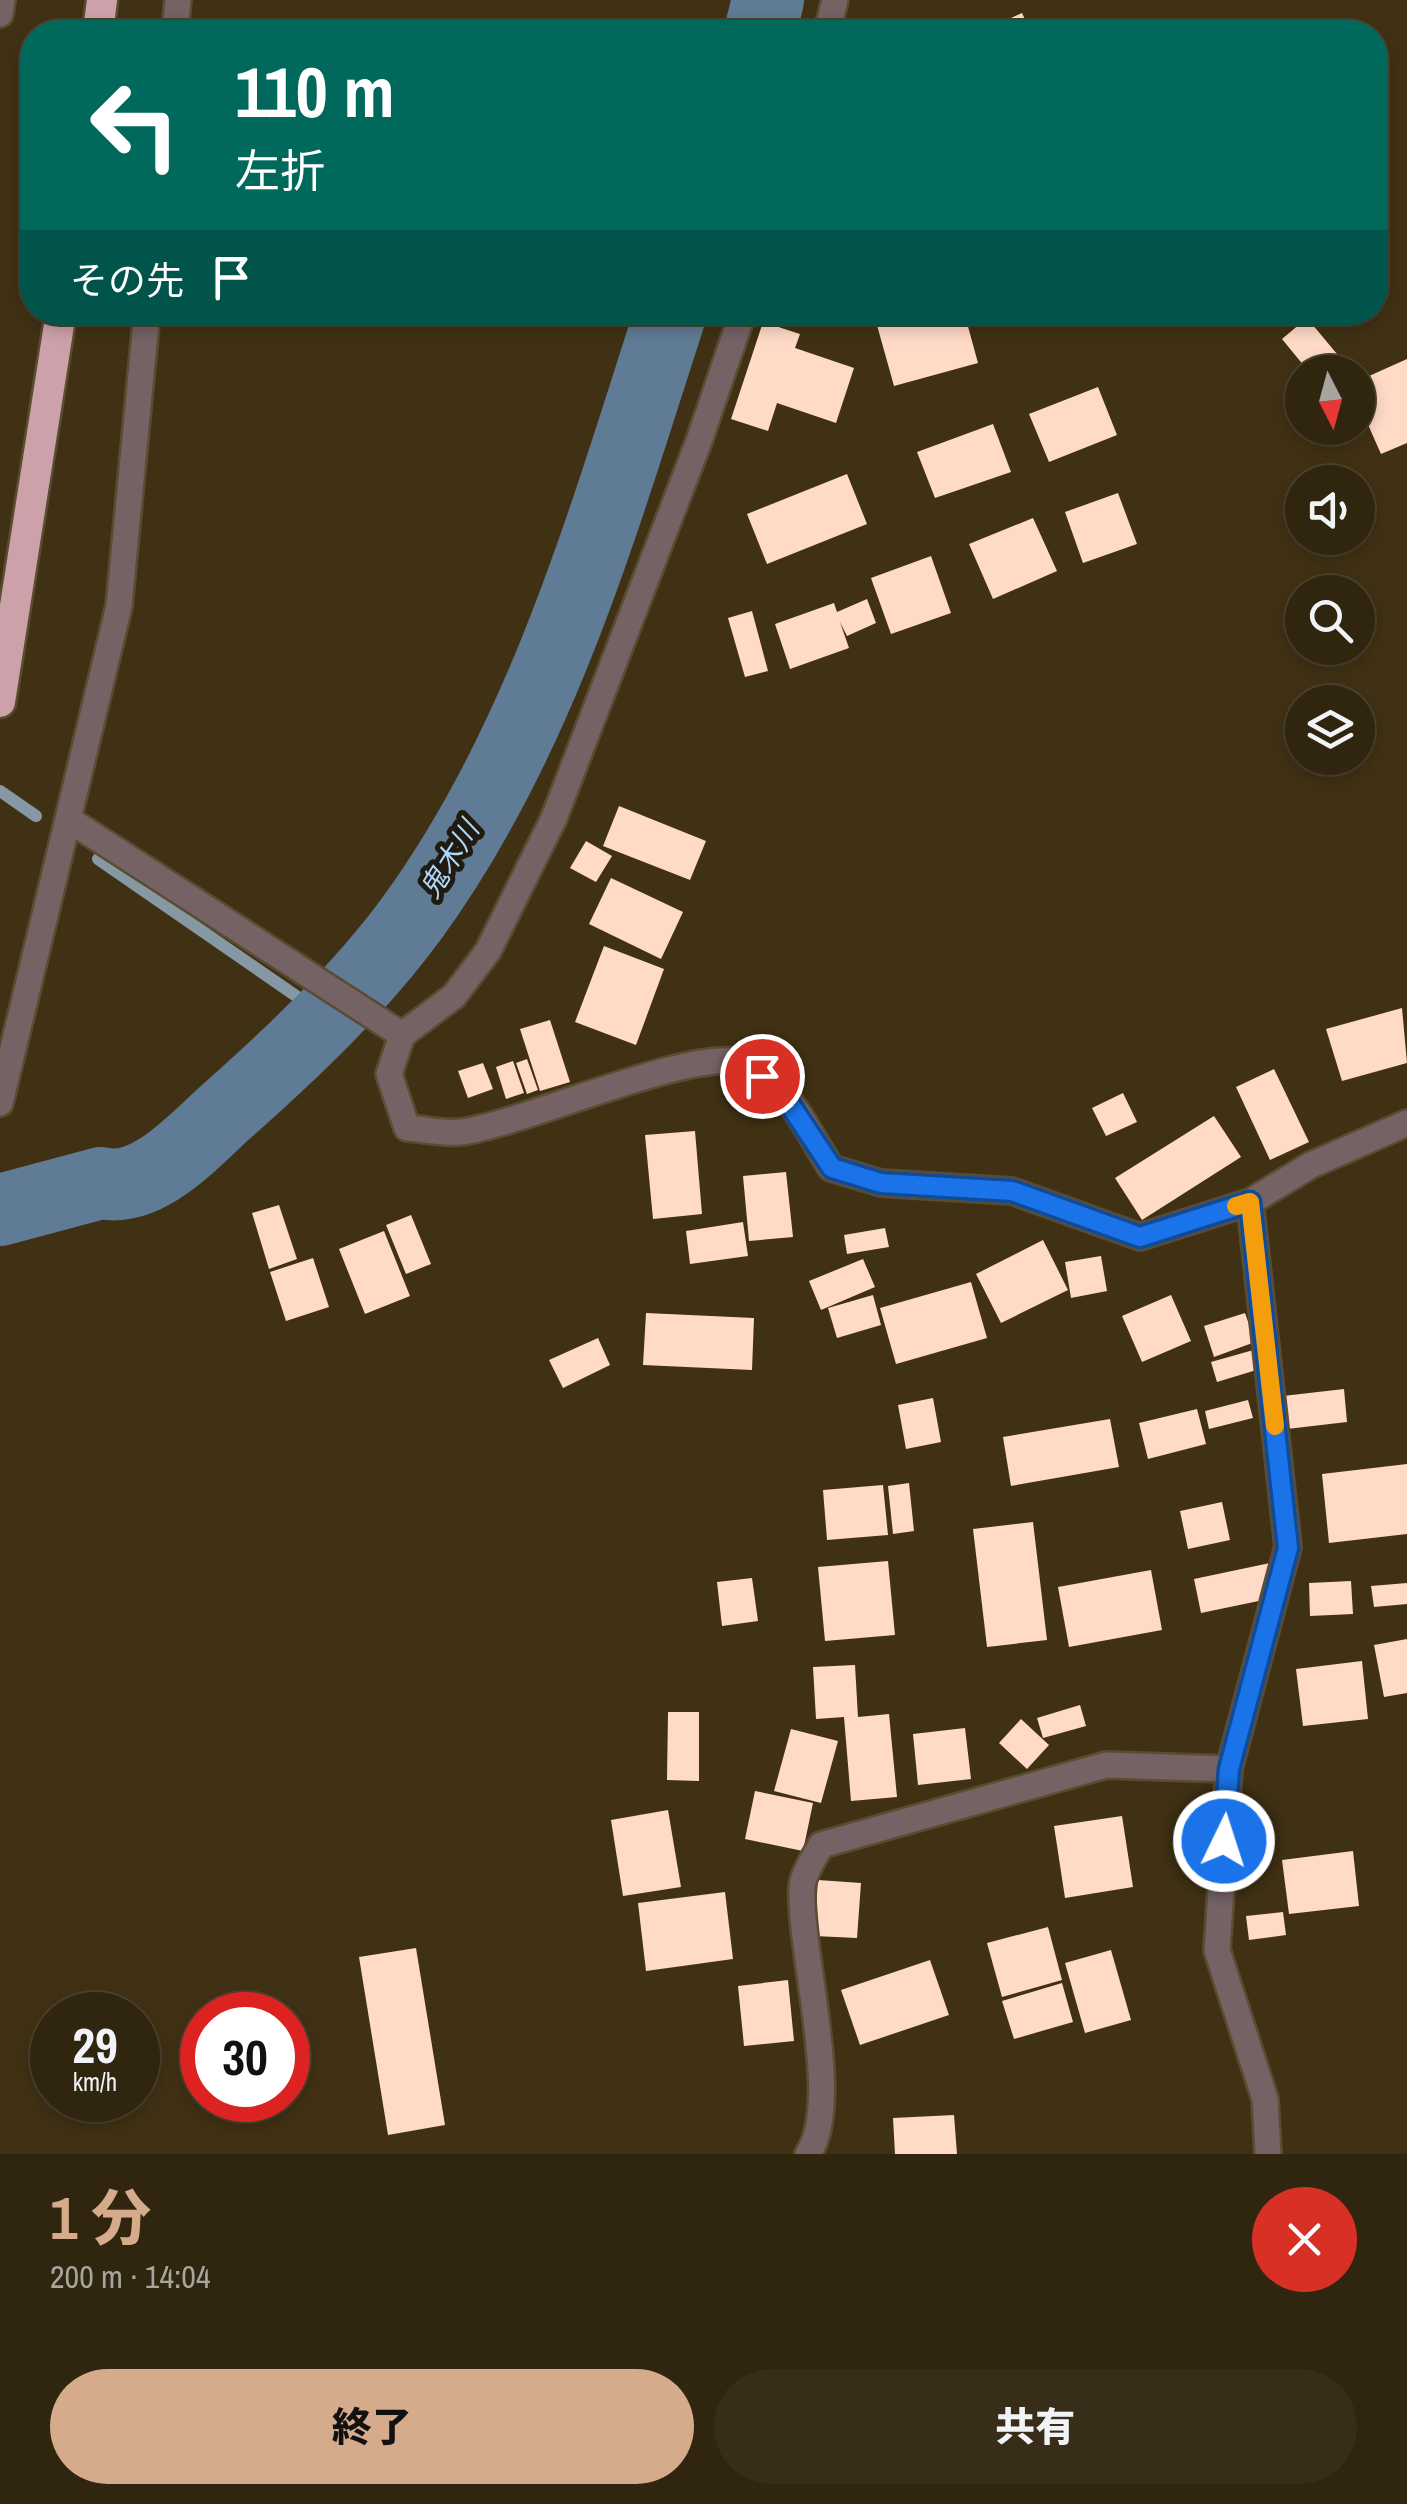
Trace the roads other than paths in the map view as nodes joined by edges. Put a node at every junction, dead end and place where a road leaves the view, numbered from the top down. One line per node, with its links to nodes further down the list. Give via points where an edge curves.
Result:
1 (2, 0): 2 (street)
2 (0, 14)
3 (60, 325): 6 (highway)
4 (146, 325): 7 (street, via 118,606)
5 (739, 325): 8 (street, via 554,818 488,951 454,996)
6 (0, 702)
7 (71, 821): 8 (street); 9 (street)
8 (401, 1034): 11 (street, via 389,1074 407,1128 471,1130 706,1061 744,1063 779,1088 832,1168 881,1183 1012,1191 1140,1237)
9 (0, 1103)
10 (1407, 1123): 11 (street, via 1311,1165)
11 (1250, 1202): 12 (street, via 1288,1548)
12 (1229, 1769): 13 (street, via 1106,1765 821,1844 802,1883 820,2064 819,2138); 14 (street, via 1217,1950 1265,2099)
13 (808, 2154)
14 (1268, 2154)

